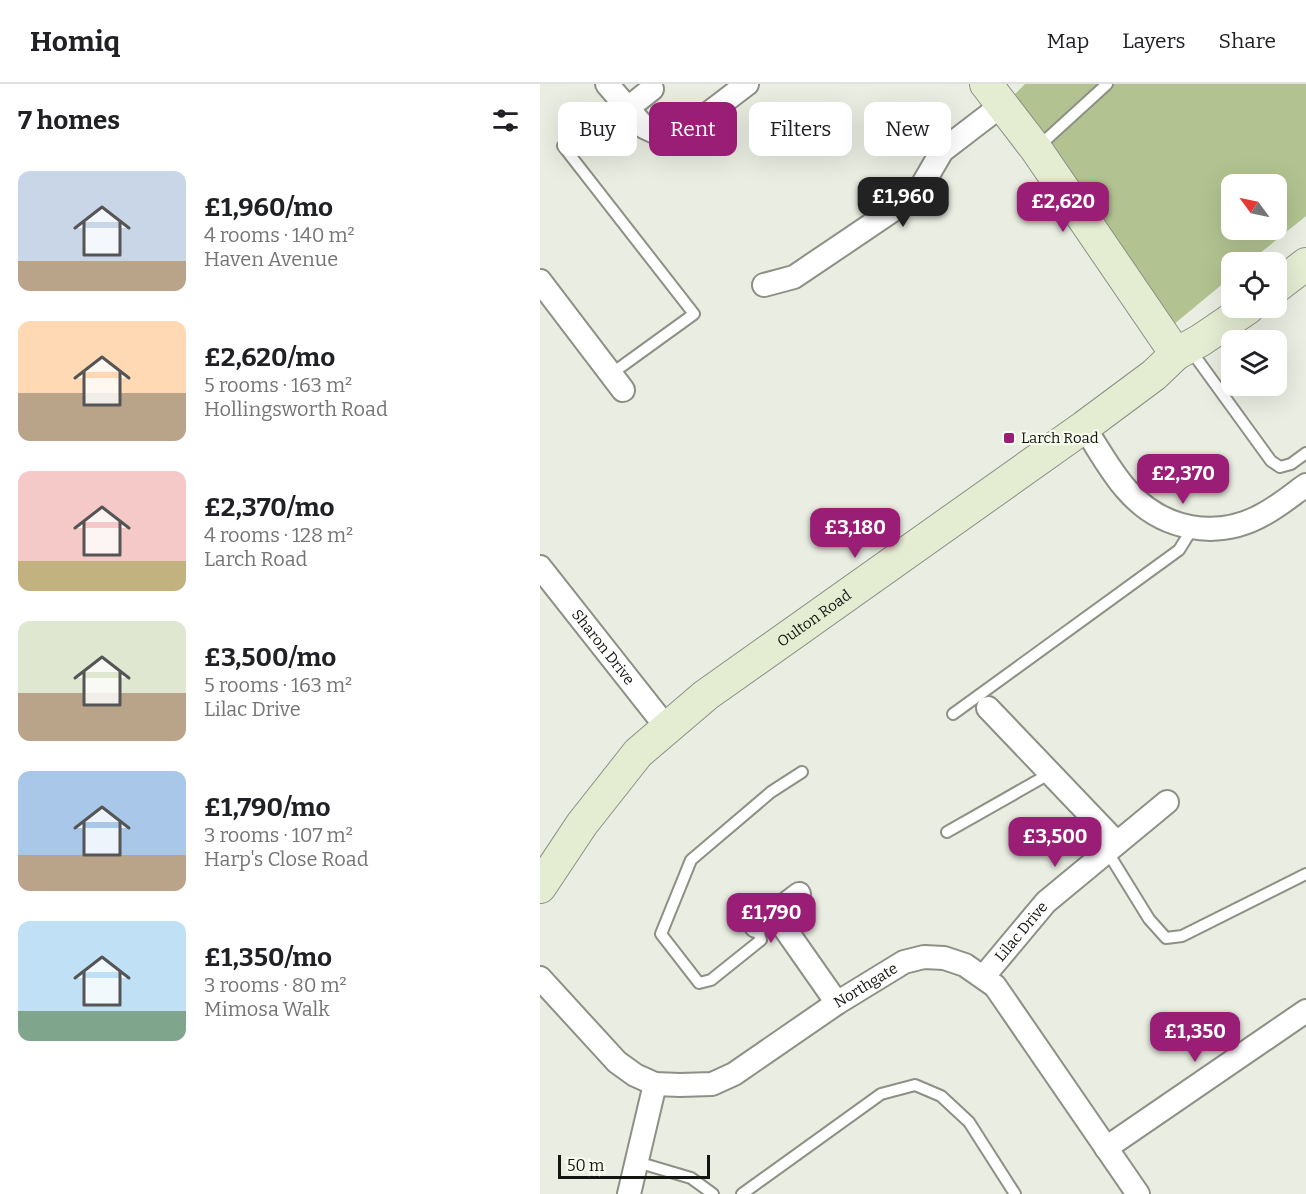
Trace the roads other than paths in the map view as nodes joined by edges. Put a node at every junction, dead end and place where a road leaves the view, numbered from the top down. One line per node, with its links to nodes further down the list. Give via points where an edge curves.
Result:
1 (607, 84): 6 (street)
2 (747, 84): 8 (street, via 684,132 657,133 644,128)
3 (1107, 84): 9 (lane)
4 (652, 89): 7 (street)
5 (994, 95): 9 (main road); 14 (street, via 942,151 911,198 794,277)
6 (623, 102)
7 (636, 102)
8 (637, 119)
9 (1036, 149): 16 (main road)
10 (571, 156): 17 (lane, via 694,314)
11 (1306, 264): 12 (main road)
12 (1287, 279)
13 (540, 281): 17 (street)
14 (764, 285)
15 (1233, 318): 16 (main road, Oulton Road)
16 (1182, 351): 18 (main road, Oulton Road); 19 (lane, via 1271,461 1280,467)
17 (617, 382)
18 (1084, 427): 21 (street, via 1126,489 1155,515); 25 (main road, Oulton Road, via 706,695)
19 (1306, 453)
20 (1306, 485): 21 (street, via 1264,515 1227,529)
21 (1192, 529): 24 (lane, via 1179,550)
22 (543, 578): 25 (street, Sharon Drive)
23 (988, 708): 27 (street)
24 (953, 714)
25 (667, 728): 32 (main road, Oulton Road, via 638,753 605,794)
26 (802, 772): 34 (lane, via 771,792 691,860 661,934 699,983 711,980 760,940)
27 (1049, 774): 29 (lane); 30 (street)
28 (1167, 802): 30 (street, Lilac Drive)
29 (947, 831)
30 (1112, 847): 31 (lane, via 1149,919 1166,938 1182,936); 35 (street, Lilac Drive, via 1046,902)
31 (1306, 874)
32 (540, 887)
33 (799, 894): 34 (street)
34 (765, 920): 37 (street)
35 (984, 976): 37 (street, Northgate, via 944,958 924,957 903,962); 40 (street, Northgate, via 995,986)
36 (540, 978): 39 (street, Northgate, via 617,1062)
37 (837, 1003): 39 (street, Northgate, via 734,1074 712,1084)
38 (1306, 1011): 40 (street)
39 (655, 1083): 41 (street)
40 (1106, 1148): 46 (street, Northgate)
41 (637, 1162): 42 (street); 43 (lane, via 691,1178)
42 (629, 1194)
43 (713, 1194)
44 (742, 1194): 45 (lane, via 881,1094 915,1086 942,1096 969,1122)
45 (1015, 1194)
46 (1138, 1194)

